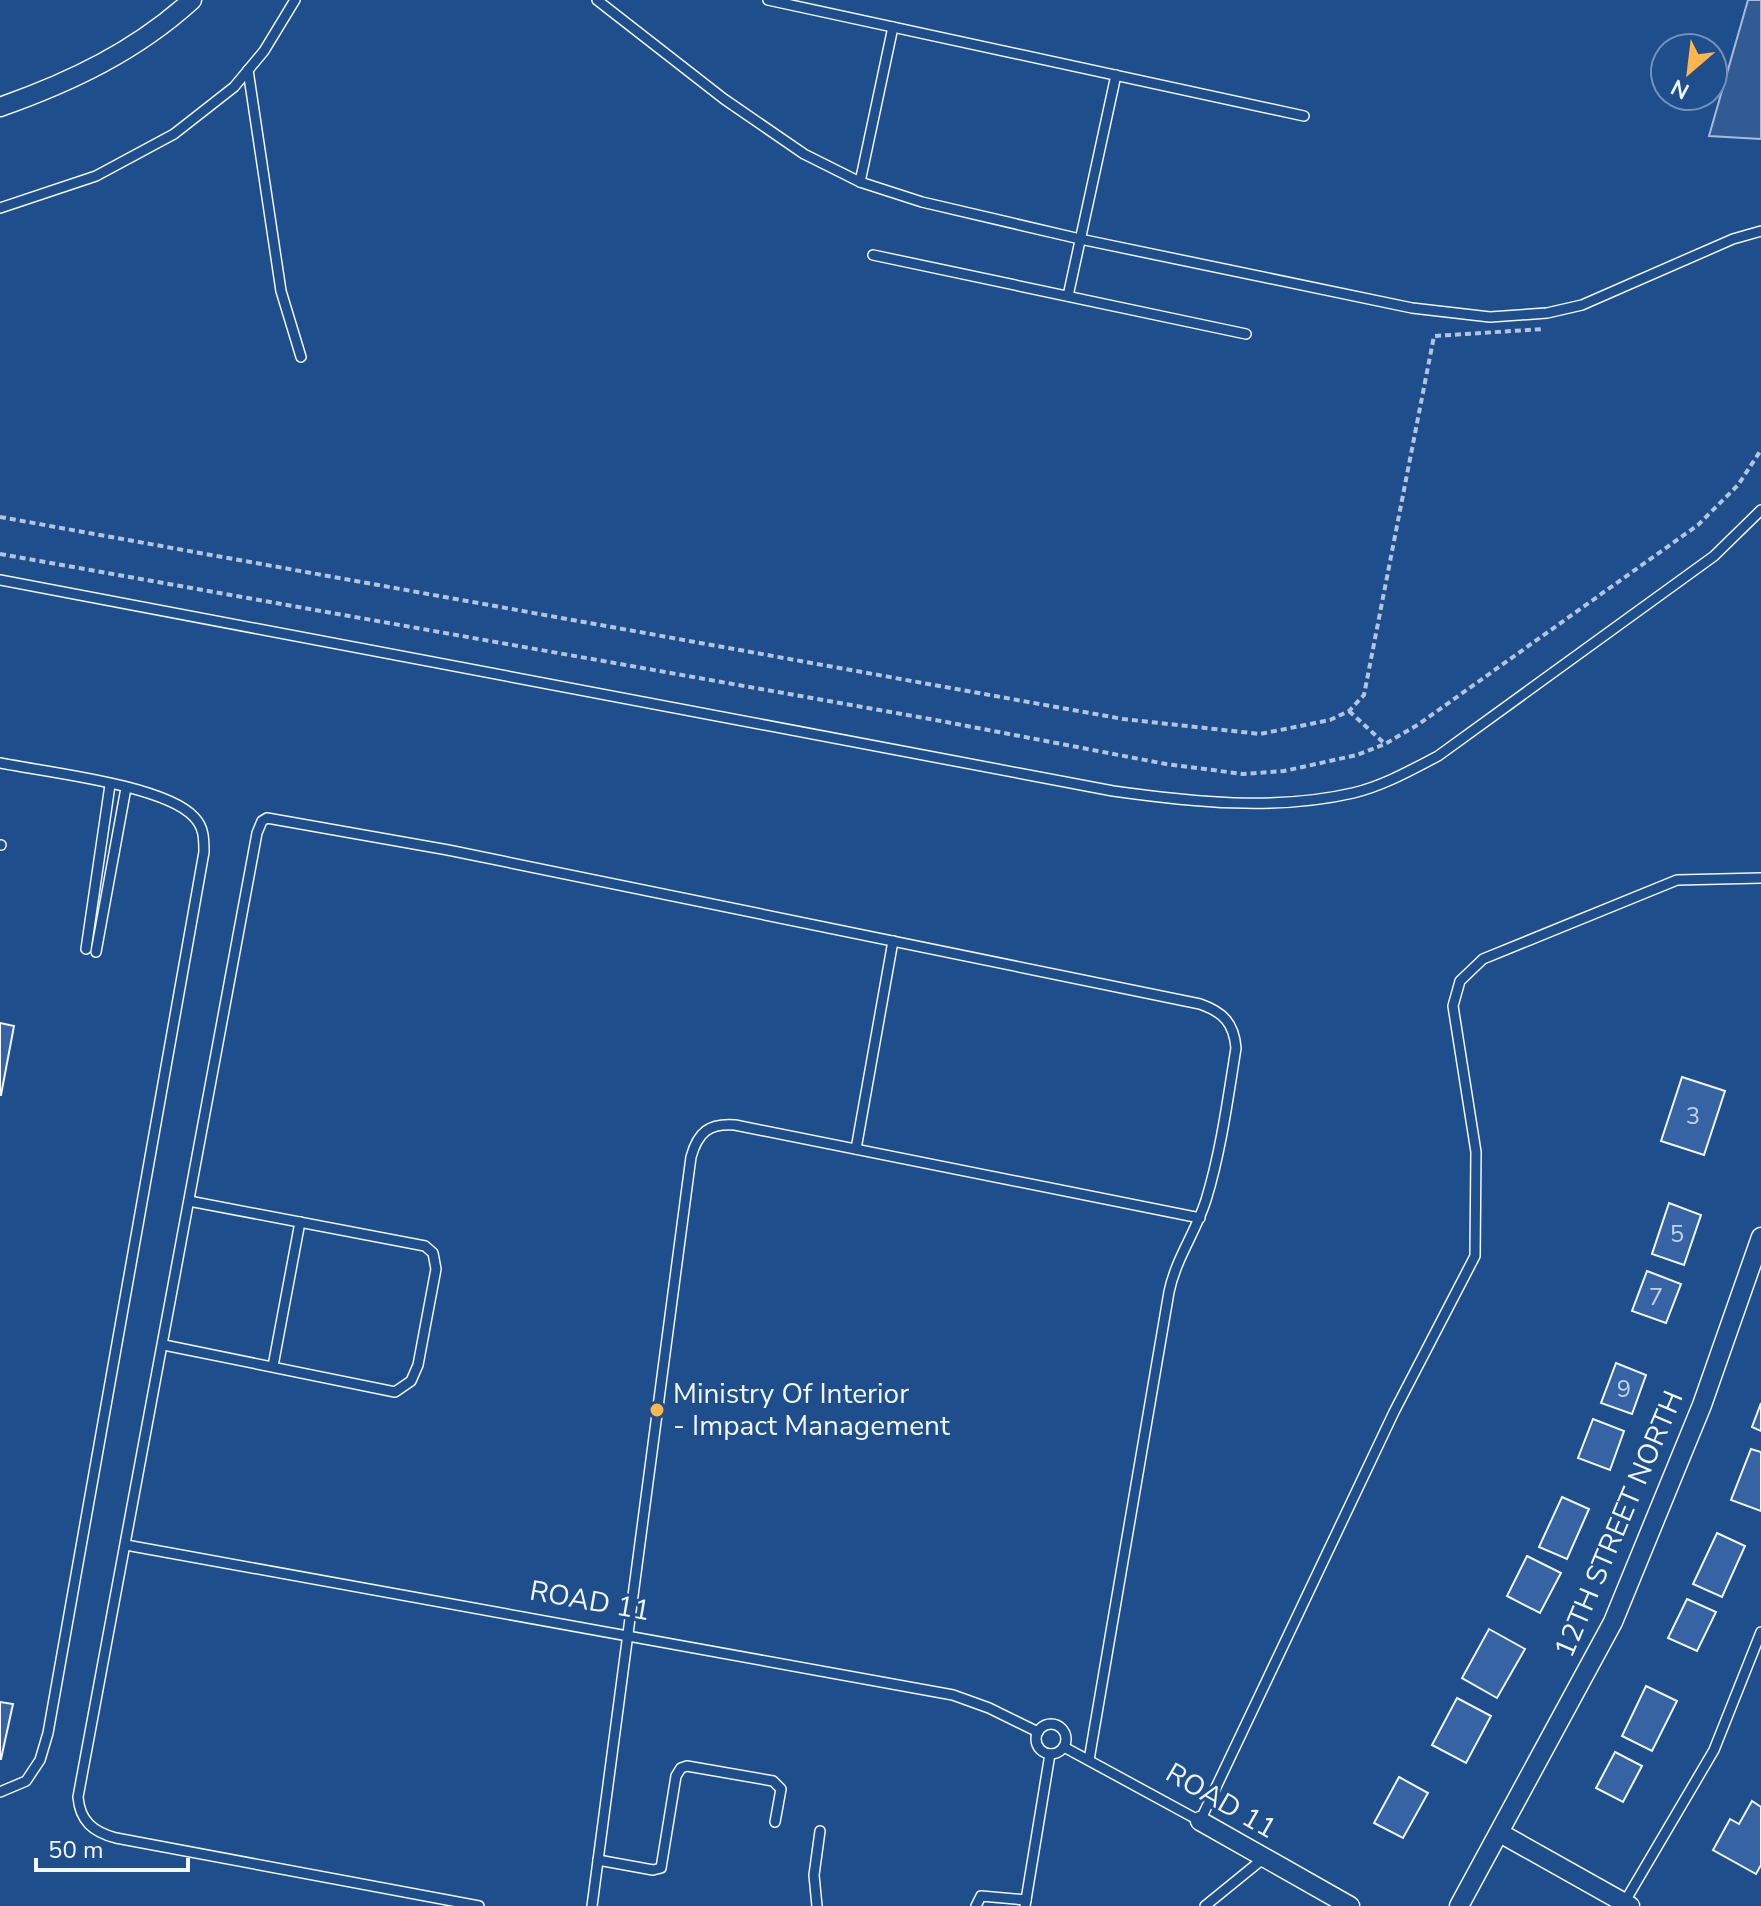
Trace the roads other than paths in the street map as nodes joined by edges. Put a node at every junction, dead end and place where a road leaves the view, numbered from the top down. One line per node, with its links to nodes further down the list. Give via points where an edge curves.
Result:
1 (192, 0): 8 (street, via 136,45 88,73)
2 (295, 0): 6 (lane)
3 (597, 0): 10 (lane, via 724,99 792,146)
4 (768, 0): 5 (lane)
5 (893, 27): 7 (lane); 10 (lane)
6 (248, 70): 11 (lane, via 174,134 96,176); 17 (lane, via 281,291)
7 (1116, 75): 9 (lane); 13 (lane)
8 (0, 107)
9 (1304, 116)
10 (860, 182): 13 (lane)
11 (0, 208)
12 (1761, 231): 13 (lane, via 1582,305 1490,317 1412,308)
13 (1080, 239): 15 (lane)
14 (873, 255): 15 (lane)
15 (1068, 296): 16 (lane)
16 (1246, 334)
17 (301, 357)
18 (1761, 510): 19 (lane, via 1714,556 1438,756 1355,792 1276,803 1113,791)
19 (0, 580)
20 (0, 763): 21 (lane)
21 (110, 785): 22 (lane); 22 (lane, via 91,950)
22 (126, 788): 39 (lane, via 164,798 196,818 204,852 48,1733 26,1781)
23 (1761, 878): 40 (lane, via 1677,880 1483,959 1460,981 1453,1006 1476,1152 1475,1256 1394,1412)
24 (893, 941): 25 (lane); 26 (lane, via 267,818 257,833); 27 (lane, via 1200,1004 1223,1016 1236,1048)
25 (856, 1149): 27 (lane); 34 (lane, via 720,1124 707,1128 694,1147)
26 (189, 1201): 28 (lane); 30 (lane)
27 (1200, 1218): 38 (lane, via 1172,1277)
28 (300, 1222): 31 (lane); 31 (lane, via 425,1246 433,1253 436,1269 418,1365 411,1381 395,1392)
29 (1761, 1237): 43 (street, 12TH STREET NORTH, via 1702,1405 1613,1622)
30 (164, 1345): 31 (lane); 32 (lane)
31 (273, 1366)
32 (126, 1545): 34 (lane, ROAD 11); 48 (lane, via 78,1797 85,1821 116,1838)
33 (1761, 1632): 47 (lane, via 1714,1750)
34 (628, 1636): 35 (lane, ROAD 11, via 953,1695); 45 (lane)
35 (1038, 1732): 36 (lane, via 1047,1725 1058,1726 1066,1735); 37 (lane, via 1037,1744)
36 (1064, 1747): 37 (lane); 38 (lane, ROAD 11)
37 (1050, 1754): 46 (lane)
38 (1089, 1760): 40 (lane, ROAD 11)
39 (0, 1792)
40 (1200, 1821): 44 (street, ROAD 11)
41 (775, 1822): 45 (lane, via 781,1789 773,1781 687,1766 676,1776 661,1868)
42 (820, 1831): 50 (lane, via 814,1875)
43 (1500, 1833): 47 (street); 54 (street, 12TH STREET NORTH)
44 (1264, 1858): 52 (lane); 53 (street, ROAD 11)
45 (598, 1860): 49 (lane)
46 (1025, 1903): 51 (lane, via 981,1896)
47 (1627, 1904)
48 (479, 1906)
49 (592, 1906)
50 (817, 1906)
51 (976, 1906)
52 (1205, 1906)
53 (1350, 1906)
54 (1459, 1906)

